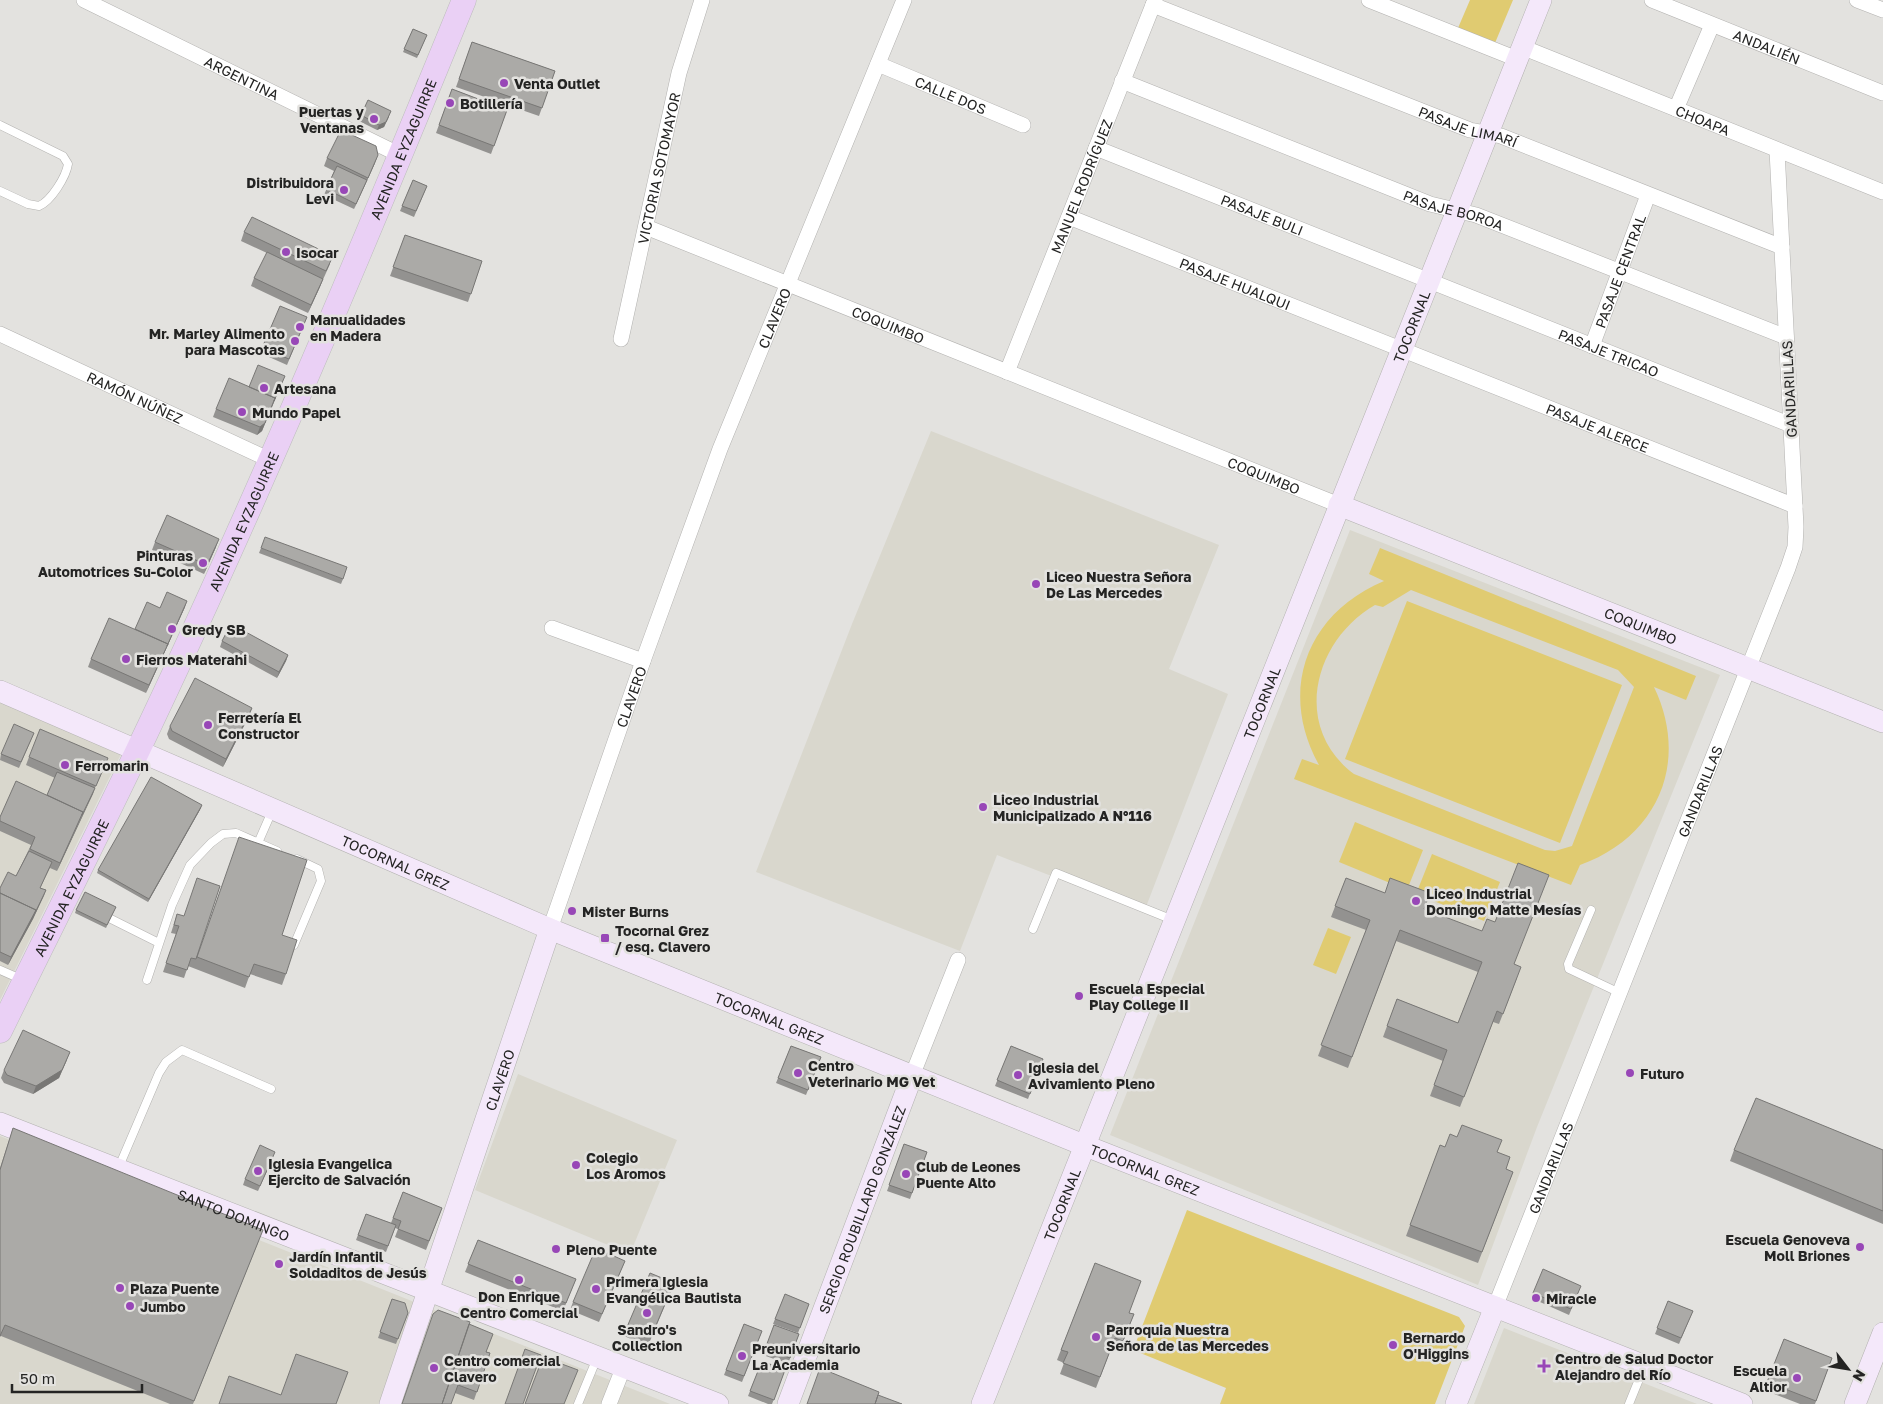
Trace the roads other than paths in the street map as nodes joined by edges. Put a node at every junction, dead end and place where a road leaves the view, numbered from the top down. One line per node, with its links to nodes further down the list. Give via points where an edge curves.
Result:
1 (84, 0): 22 (street, ARGENTINA)
2 (464, 0): 22 (main road, AVENIDA EYZAGUIRRE)
3 (702, 0): 28 (street, VICTORIA SOTOMAYOR, via 679,74)
4 (904, 0): 13 (street, CLAVERO)
5 (1369, 0): 12 (street, CHOAPA)
6 (1541, 0): 12 (street, TOCORNAL)
7 (1652, 0): 11 (street, ANDALIÉN)
8 (1857, 0): 10 (street)
9 (1154, 2): 14 (street, MANUEL RODRÍGUEZ); 19 (street, PASAJE LIMARÍ)
10 (1883, 10)
11 (1712, 25): 15 (street, ANDALIÉN); 16 (street)
12 (1519, 53): 16 (street, CHOAPA); 19 (street, TOCORNAL)
13 (878, 64): 18 (street, CALLE DOS); 32 (street, CLAVERO)
14 (1122, 82): 20 (street, MANUEL RODRÍGUEZ); 26 (street, PASAJE BOROA, via 1430,204)
15 (1883, 93)
16 (1676, 110): 21 (street, CHOAPA)
17 (0, 125): 23 (lane, via 63,156 68,164 48,200 39,206)
18 (1024, 125)
19 (1487, 134): 25 (street, PASAJE LIMARÍ, via 1501,136); 26 (street, TOCORNAL)
20 (1096, 148): 27 (street, MANUEL RODRÍGUEZ); 31 (street, PASAJE BULI)
21 (1777, 150): 24 (street, CHOAPA); 29 (street, GANDARILLAS)
22 (400, 155): 40 (main road, AVENIDA EYZAGUIRRE)
23 (0, 191)
24 (1883, 192)
25 (1648, 195): 29 (street, PASAJE LIMARÍ); 30 (street, PASAJE CENTRAL)
26 (1457, 210): 30 (street, PASAJE BOROA); 31 (street, TOCORNAL)
27 (1069, 217): 37 (street, PASAJE HUALQUI); 38 (street, MANUEL RODRÍGUEZ)
28 (646, 227): 32 (street, COQUIMBO); 35 (street, VICTORIA SOTOMAYOR)
29 (1782, 247): 34 (street, GANDARILLAS)
30 (1620, 272): 34 (street, PASAJE BOROA); 36 (street, PASAJE CENTRAL)
31 (1428, 282): 36 (street, PASAJE TRICAO); 37 (street, TOCORNAL)
32 (788, 284): 38 (street, COQUIMBO); 44 (street, CLAVERO, via 720,449)
33 (0, 334): 40 (street, RAMÓN NÚÑEZ)
34 (1786, 337): 39 (street, GANDARILLAS)
35 (621, 339)
36 (1592, 346): 39 (street, PASAJE TRICAO)
37 (1401, 349): 41 (street, TOCORNAL); 42 (street, PASAJE ALERCE)
38 (1007, 372): 41 (street, COQUIMBO)
39 (1791, 425): 42 (street, GANDARILLAS)
40 (270, 460): 48 (main road, AVENIDA EYZAGUIRRE)
41 (1339, 505): 45 (street, COQUIMBO); 55 (street, TOCORNAL)
42 (1795, 506): 45 (street, GANDARILLAS, via 1796,537 1792,558)
43 (552, 628): 44 (street)
44 (643, 661): 56 (street, CLAVERO)
45 (1748, 668): 47 (street, COQUIMBO); 64 (street, GANDARILLAS)
46 (0, 690): 48 (street, TOCORNAL GREZ)
47 (1883, 722)
48 (138, 751): 49 (street, TOCORNAL GREZ); 63 (main road, AVENIDA EYZAGUIRRE, via 71,900)
49 (273, 810): 50 (lane); 56 (street, TOCORNAL GREZ)
50 (258, 842): 51 (lane); 58 (lane, via 236,833 223,834 211,843 190,865)
51 (284, 854)
52 (292, 857): 59 (lane, via 318,868 321,881)
53 (1591, 910): 64 (lane, via 1568,964 1569,969)
54 (110, 919): 58 (lane)
55 (1175, 921): 57 (lane, via 1056,873); 69 (street, TOCORNAL)
56 (550, 929): 66 (street, TOCORNAL GREZ); 71 (street, CLAVERO)
57 (1034, 929)
58 (159, 943): 62 (lane)
59 (294, 945)
60 (958, 960): 66 (street, SERGIO ROUBILLARD GONZÁLEZ)
61 (0, 970): 63 (lane)
62 (147, 980)
63 (24, 981): 65 (main road, AVENIDA EYZAGUIRRE)
64 (1620, 993): 72 (street, GANDARILLAS)
65 (0, 1031)
66 (912, 1076): 69 (street, TOCORNAL GREZ); 81 (street, SERGIO ROUBILLARD GONZÁLEZ)
67 (271, 1089): 70 (lane, via 182,1050 166,1062 159,1074)
68 (0, 1123): 70 (street, SANTO DOMINGO)
69 (1086, 1146): 72 (street, TOCORNAL GREZ); 82 (street, TOCORNAL)
70 (118, 1169): 71 (street, SANTO DOMINGO)
71 (428, 1289): 74 (street, SANTO DOMINGO); 77 (street, CLAVERO)
72 (1495, 1307): 76 (street, TOCORNAL GREZ); 83 (street, GANDARILLAS)
73 (1883, 1333): 86 (street)
74 (597, 1356): 75 (street, SANTO DOMINGO); 78 (lane)
75 (624, 1366): 79 (street); 80 (street, SANTO DOMINGO)
76 (1645, 1366): 84 (lane); 85 (street, TOCORNAL GREZ)
77 (390, 1404)
78 (578, 1404)
79 (610, 1404)
80 (718, 1404)
81 (788, 1404)
82 (982, 1404)
83 (1456, 1404)
84 (1629, 1404)
85 (1742, 1404)
86 (1855, 1404)

